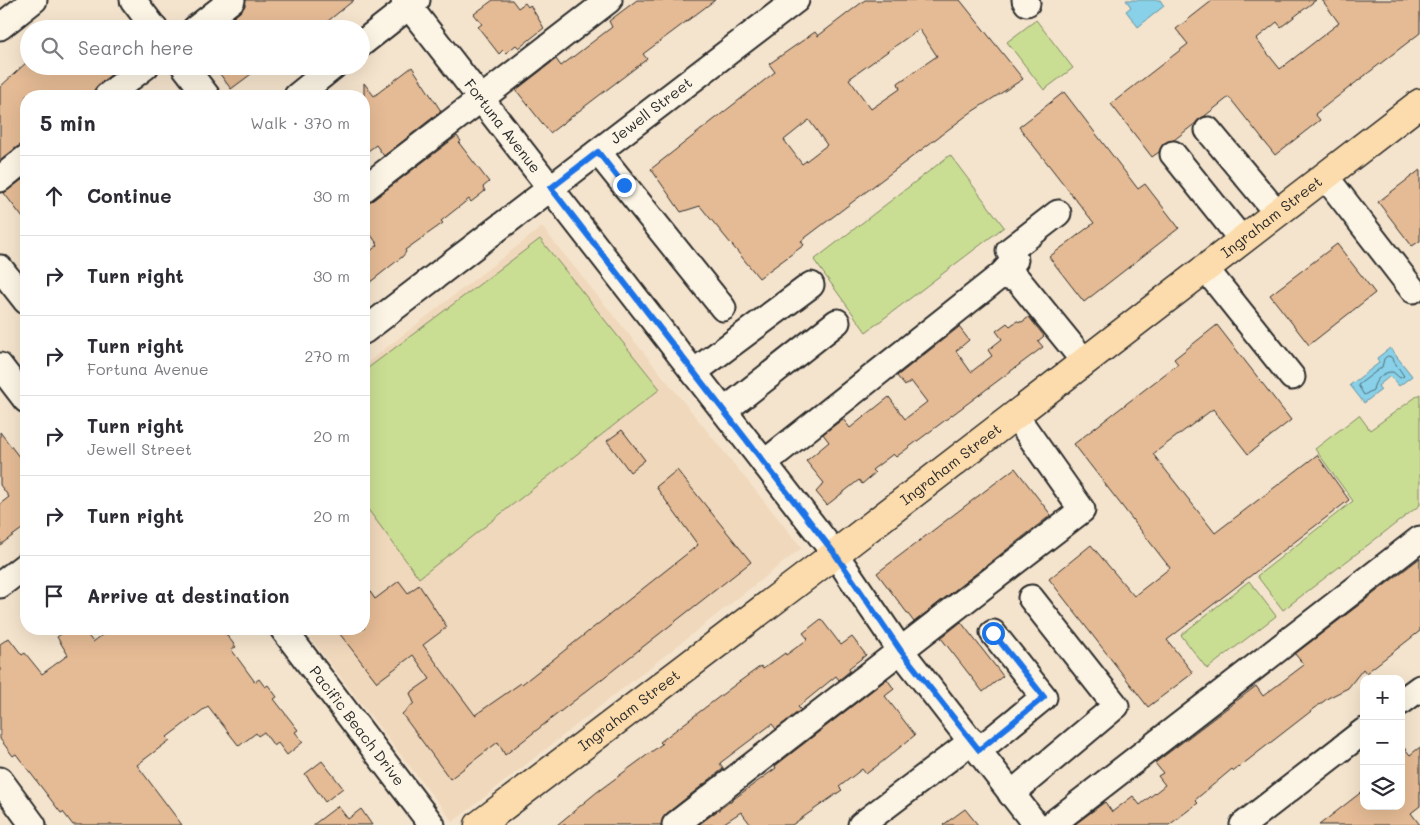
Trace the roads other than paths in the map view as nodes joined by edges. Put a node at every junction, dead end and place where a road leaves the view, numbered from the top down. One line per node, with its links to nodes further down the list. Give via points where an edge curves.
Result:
1 (34, 0): 9 (street)
2 (133, 0): 7 (street)
3 (232, 0): 8 (street)
4 (609, 0): 17 (street)
5 (796, 0): 20 (street, Jewell Street)
6 (410, 2): 10 (street); 17 (street, Fortuna Avenue)
7 (148, 20)
8 (206, 20)
9 (0, 27)
10 (370, 36)
11 (134, 75): 14 (street)
12 (191, 75): 15 (street)
13 (323, 75): 16 (street)
14 (115, 90)
15 (202, 90)
16 (304, 90)
17 (480, 98): 25 (street); 26 (street, Fortuna Avenue)
18 (1420, 103): 23 (main road, Ingraham Street)
19 (1208, 130): 28 (street)
20 (598, 152): 26 (street, Jewell Street); 36 (street)
21 (1173, 154): 29 (street)
22 (20, 163): 24 (street)
23 (1325, 176): 28 (main road, Ingraham Street); 34 (street)
24 (0, 179)
25 (370, 184)
26 (551, 188): 38 (street, Jewell Street); 41 (street, Fortuna Avenue)
27 (1058, 213): 32 (street, via 1009,251 1015,260)
28 (1277, 213): 29 (main road, Ingraham Street)
29 (1242, 240): 31 (main road, Ingraham Street)
30 (0, 268): 35 (street)
31 (1205, 268): 39 (main road, Ingraham Street); 42 (street)
32 (1001, 276): 39 (street, via 1018,280); 46 (street)
33 (811, 285): 41 (street)
34 (1413, 290)
35 (20, 293)
36 (723, 308)
37 (837, 322): 44 (street)
38 (370, 326)
39 (1084, 361): 45 (main road, Ingraham Street)
40 (0, 366): 43 (street)
41 (694, 372): 44 (street, Fortuna Avenue)
42 (1292, 377)
43 (20, 392)
44 (724, 411): 46 (street, Fortuna Avenue)
45 (1015, 415): 48 (main road, Ingraham Street); 54 (street, via 1082,510)
46 (764, 463): 48 (street, Fortuna Avenue)
47 (1420, 539): 67 (street)
48 (835, 554): 54 (street, Fortuna Avenue); 63 (main road, Ingraham Street)
49 (20, 569): 50 (street)
50 (1, 582)
51 (1031, 598): 60 (street, via 1116,706)
52 (993, 633): 58 (street, via 1044,697)
53 (287, 635): 62 (street, Pacific Beach Drive)
54 (901, 651): 58 (street, Fortuna Avenue); 64 (street)
55 (1420, 688): 56 (street)
56 (1405, 699)
57 (1360, 734): 68 (street)
58 (975, 745): 60 (street, Fortuna Avenue); 65 (street)
59 (0, 780): 61 (street)
60 (1011, 794): 66 (street, Fortuna Avenue)
61 (33, 825)
62 (432, 825)
63 (480, 825)
64 (675, 825)
65 (861, 825)
66 (1036, 825)
67 (1051, 825)
68 (1243, 825)

